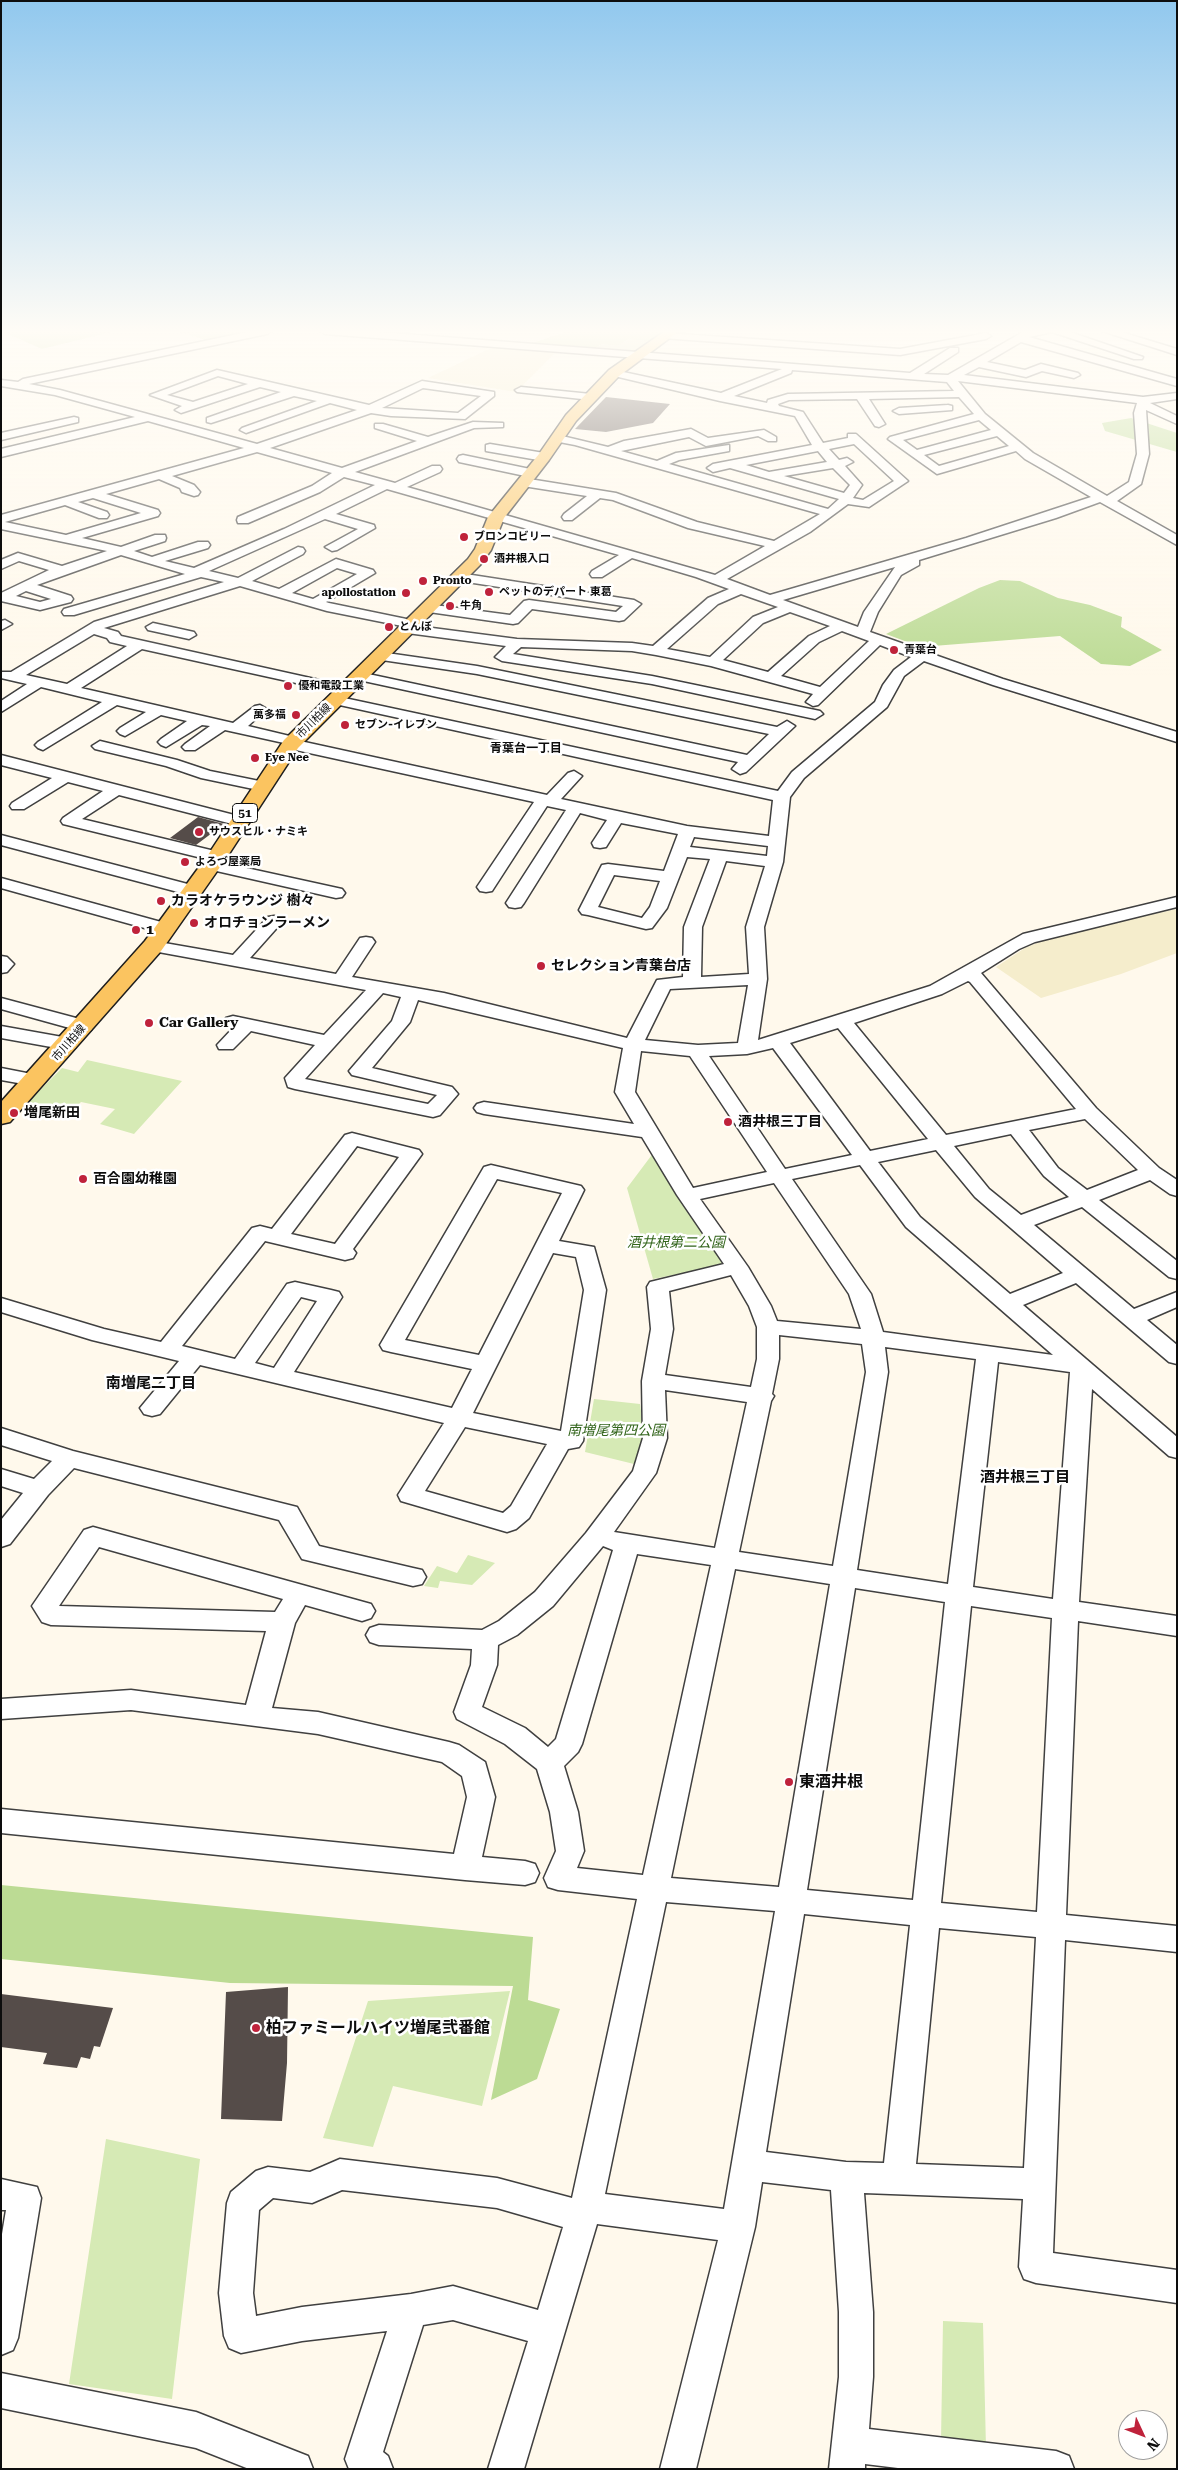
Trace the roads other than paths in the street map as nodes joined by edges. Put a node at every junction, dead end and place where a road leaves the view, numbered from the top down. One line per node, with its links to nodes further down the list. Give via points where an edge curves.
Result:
1 (30, 446): 18 (street)
2 (252, 446): 14 (street)
3 (263, 446): 14 (street)
4 (413, 446): 28 (street)
5 (552, 446): 20 (main road, 市川柏線 / 51)
6 (589, 446): 17 (street)
7 (621, 446): 17 (street)
8 (733, 446): 25 (street, via 676,457)
9 (863, 446): 22 (street)
10 (905, 446): 19 (street)
11 (944, 446): 19 (street)
12 (1142, 446): 42 (street, via 1135,484)
13 (821, 447): 23 (street); 24 (street)
14 (258, 448): 28 (street); 30 (street)
15 (490, 448): 20 (street)
16 (1017, 448): 19 (street, via 938,470); 42 (street)
17 (610, 451): 25 (street)
18 (1, 453)
19 (916, 454)
20 (544, 457): 32 (main road, 市川柏線 / 51)
21 (463, 459): 32 (street)
22 (877, 459): 23 (street); 29 (street)
23 (836, 463): 31 (street); 33 (street)
24 (730, 464): 26 (street); 31 (street)
25 (658, 465): 46 (street)
26 (713, 468)
27 (436, 469): 34 (street)
28 (342, 472): 34 (street); 53 (street)
29 (893, 474): 33 (street); 41 (street, via 902,481 865,504)
30 (160, 475): 37 (street); 38 (street)
31 (769, 476): 35 (street)
32 (526, 477): 36 (street); 49 (main road, 市川柏線 / 51)
33 (851, 478): 35 (street); 41 (street, via 856,485)
34 (392, 485): 48 (street); 49 (street)
35 (806, 486): 41 (street)
36 (560, 488): 39 (street); 40 (street)
37 (194, 492)
38 (94, 494): 43 (street); 56 (street, via 154,513)
39 (598, 494): 50 (street); 63 (street)
40 (546, 499)
41 (846, 499): 46 (street)
42 (1105, 499): 60 (street); 67 (street)
43 (65, 502): 44 (street); 47 (street)
44 (31, 511): 51 (street); 56 (street)
45 (1, 512): 51 (street)
46 (830, 513): 63 (street)
47 (103, 515)
48 (325, 515): 55 (street); 64 (street, via 369,528)
49 (496, 517): 68 (street); 74 (main road, 市川柏線 / 51, via 482,550)
50 (568, 517)
51 (8, 518)
52 (1, 525): 54 (street)
53 (250, 529): 55 (street); 62 (street)
54 (24, 530): 57 (street); 59 (street)
55 (289, 532): 62 (street)
56 (87, 533): 59 (street)
57 (1, 537)
58 (160, 538): 65 (street)
59 (66, 539): 65 (street)
60 (1177, 541)
61 (203, 546): 69 (street)
62 (254, 546): 72 (street)
63 (775, 546): 75 (street)
64 (332, 547)
65 (119, 550): 69 (street); 71 (street)
66 (298, 551): 76 (street)
67 (929, 553): 81 (street); 91 (street, via 896,572 871,612)
68 (630, 554): 73 (street); 75 (street)
69 (152, 561): 72 (street)
70 (1, 565): 71 (street, via 18,557)
71 (62, 570): 77 (street)
72 (200, 572): 76 (street); 85 (street)
73 (597, 574)
74 (459, 577): 84 (main road, 市川柏線 / 51); 84 (street, via 634,604 619,617 529,604 513,620)
75 (717, 579): 78 (street)
76 (240, 582): 79 (street); 89 (street)
77 (26, 586): 80 (street); 80 (street, via 66,599 40,606)
78 (743, 588): 81 (street); 97 (street, via 713,601)
79 (280, 593): 83 (street); 83 (street, via 336,563 368,573)
80 (3, 597)
81 (771, 599): 82 (street)
82 (790, 607): 87 (street); 100 (street, via 758,620)
83 (318, 608): 86 (street)
84 (427, 608): 86 (main road, 市川柏線 / 51)
85 (69, 612)
86 (409, 626): 94 (street); 98 (main road, 市川柏線 / 51)
87 (842, 626): 91 (street); 104 (street, via 814,638)
88 (153, 628): 90 (street)
89 (91, 629): 95 (street); 103 (street)
90 (171, 631): 92 (street); 95 (street)
91 (862, 634): 93 (street)
92 (189, 635)
93 (878, 640): 99 (street); 109 (street)
94 (517, 643): 96 (street); 101 (street, via 502,657)
95 (143, 645): 106 (street); 108 (street)
96 (596, 646): 97 (street); 101 (street)
97 (656, 651): 100 (street)
98 (380, 656): 106 (main road, 市川柏線 / 51); 107 (street, via 477,670)
99 (922, 656): 122 (street, via 1006,685); 134 (street, via 899,673 882,704 798,775)
100 (713, 662): 102 (street)
101 (578, 669): 107 (street); 110 (street)
102 (753, 674): 104 (street); 110 (street)
103 (7, 676): 105 (street)
104 (770, 678): 109 (street)
105 (38, 683): 108 (street); 112 (street)
106 (347, 689): 116 (street); 124 (main road, 市川柏線 / 51); 134 (street)
107 (563, 689): 116 (street); 117 (street)
108 (68, 690): 111 (street)
109 (823, 692): 115 (street)
110 (732, 695): 115 (street); 117 (street)
111 (113, 701): 114 (street); 125 (street)
112 (1, 708)
113 (260, 708): 119 (street)
114 (157, 711): 118 (street); 120 (street)
115 (809, 713): 121 (street)
116 (542, 716): 126 (street)
117 (708, 718): 121 (street); 126 (street)
118 (197, 721): 119 (street); 123 (street)
119 (228, 727): 124 (street); 128 (street)
120 (125, 731)
121 (780, 732): 126 (street, via 745,764)
122 (1177, 736)
123 (166, 742)
124 (292, 743): 132 (main road, 市川柏線 / 51); 135 (street)
125 (43, 745)
126 (680, 745)
127 (100, 746): 132 (street, via 207,775)
128 (190, 747)
129 (1, 760): 131 (street)
130 (574, 776): 135 (street)
131 (65, 777): 133 (street); 136 (street)
132 (262, 786): 139 (main road, 市川柏線 / 51)
133 (115, 790): 139 (street); 146 (street, via 69,821)
134 (782, 797): 143 (street)
135 (546, 801): 137 (street); 150 (street)
136 (18, 806)
137 (575, 808): 138 (street); 154 (street)
138 (617, 817): 140 (street); 142 (street)
139 (240, 821): 146 (main road, 市川柏線 / 51)
140 (687, 830): 143 (street); 144 (street)
141 (1, 840): 151 (street)
142 (600, 842)
143 (778, 842): 147 (street)
144 (681, 850): 145 (street); 148 (street)
145 (720, 856): 147 (street); 165 (street, via 693,927)
146 (214, 861): 151 (main road, 市川柏線 / 51); 152 (street)
147 (775, 862): 163 (street, via 755,927)
148 (670, 877): 148 (street, via 658,908 646,924 588,910 608,868)
149 (1, 883): 156 (street)
150 (486, 887)
151 (193, 891): 156 (main road, 市川柏線 / 51)
152 (336, 893)
153 (1177, 902): 162 (street, via 1029,938)
154 (515, 903)
155 (274, 921): 160 (street)
156 (166, 929): 158 (main road, 市川柏線 / 51)
157 (366, 942): 164 (street)
158 (153, 946): 160 (street); 170 (main road, 市川柏線 / 51)
159 (1, 961): 161 (street, via 5,964)
160 (238, 961): 164 (street)
161 (1, 968)
162 (968, 974): 169 (street, via 936,990); 182 (street, via 980,983)
163 (758, 979): 165 (street); 177 (street)
164 (341, 980): 166 (street)
165 (692, 983): 176 (street, via 663,984)
166 (379, 987): 167 (street); 173 (street)
167 (411, 993): 173 (street, via 401,1022 359,1072 445,1091 448,1094 433,1111 295,1083 295,1078); 176 (street)
168 (1, 1003): 170 (street)
169 (843, 1021): 172 (street); 186 (street)
170 (84, 1026): 174 (main road, 市川柏線 / 51)
171 (1, 1032): 174 (street)
172 (778, 1041): 177 (street); 187 (street)
173 (328, 1042): 175 (street, via 240,1024)
174 (68, 1044): 180 (main road, 市川柏線 / 51)
175 (226, 1045)
176 (634, 1045): 178 (street); 185 (street, via 625,1092)
177 (747, 1048): 178 (street)
178 (698, 1052): 189 (street)
179 (1, 1074): 180 (street)
180 (36, 1080): 183 (main road, 市川柏線 / 51)
181 (484, 1108): 185 (street, via 529,1120)
182 (1089, 1112): 184 (street); 188 (street)
183 (1, 1117)
184 (1016, 1128): 186 (street); 192 (street, via 1051,1172)
185 (650, 1132): 191 (street)
186 (943, 1144): 187 (street); 193 (street, via 982,1193)
187 (865, 1157): 189 (street); 200 (street, via 913,1222)
188 (1152, 1172): 190 (street); 192 (street)
189 (779, 1176): 191 (street); 204 (street, via 860,1294)
190 (1177, 1190)
191 (687, 1195): 196 (street)
192 (1084, 1200): 193 (street); 197 (street)
193 (1018, 1224): 198 (street)
194 (277, 1237): 194 (street, via 343,1252 412,1154 352,1139); 205 (street, via 260,1233)
195 (546, 1245): 209 (street); 209 (street, via 574,1190 491,1171 391,1345); 218 (street, via 586,1252 595,1290 571,1441)
196 (737, 1267): 203 (street, via 760,1306); 213 (street, via 658,1287 662,1330)
197 (1177, 1272)
198 (1077, 1275): 200 (street); 202 (street)
199 (1177, 1299): 202 (street)
200 (1008, 1303): 211 (street)
201 (1, 1305): 205 (street, via 100,1335)
202 (1130, 1319): 208 (street)
203 (768, 1327): 204 (street); 214 (street, via 768,1359)
204 (874, 1338): 206 (street); 227 (street, via 877,1372)
205 (168, 1350): 207 (street)
206 (988, 1355): 211 (street); 230 (street)
207 (195, 1356): 210 (street); 215 (street)
208 (1177, 1357)
209 (486, 1364): 216 (street)
210 (242, 1366): 212 (street); 212 (street, via 295,1290 331,1297)
211 (1080, 1367): 219 (street); 231 (street)
212 (281, 1376): 216 (street)
213 (653, 1381): 214 (street); 224 (street, via 655,1438 644,1473)
214 (762, 1396): 226 (street)
215 (152, 1408)
216 (459, 1418): 218 (street); 218 (street, via 410,1495 508,1523 520,1512)
217 (1, 1436): 220 (street)
218 (562, 1439)
219 (1177, 1450)
220 (69, 1458): 222 (street); 228 (street, via 288,1513 311,1553)
221 (1, 1477): 222 (street)
222 (39, 1490): 223 (street)
223 (1, 1538)
224 (596, 1539): 225 (street); 236 (street, via 544,1598 508,1628)
225 (628, 1543): 226 (street); 239 (street, via 568,1744)
226 (726, 1558): 227 (street); 243 (street)
227 (845, 1576): 230 (street); 244 (street)
228 (413, 1577)
229 (299, 1594): 232 (street); 233 (street); 233 (street, via 93,1536 45,1606 51,1615)
230 (959, 1595): 231 (street); 245 (street)
231 (1065, 1609): 234 (street); 246 (street)
232 (362, 1611)
233 (282, 1622): 238 (street)
234 (1177, 1626)
235 (379, 1635): 236 (street)
236 (484, 1640): 239 (street, via 484,1664 467,1712 515,1736)
237 (1, 1709): 238 (street, via 131,1700)
238 (256, 1717): 241 (street, via 318,1723 449,1752 475,1770 482,1797)
239 (549, 1763): 243 (street, via 564,1812 570,1852 558,1878)
240 (1, 1821): 241 (street)
241 (465, 1868): 242 (street)
242 (525, 1874)
243 (654, 1889): 244 (street); 253 (street)
244 (789, 1900): 245 (street); 248 (street)
245 (926, 1914): 246 (street); 250 (street)
246 (1052, 1926): 247 (street); 251 (street)
247 (1177, 1939)
248 (747, 2165): 249 (street); 254 (street)
249 (846, 2176): 250 (street); 260 (street, via 856,2312 856,2377)
250 (898, 2179): 251 (street)
251 (1038, 2184): 255 (street, via 1036,2267)
252 (1, 2194): 258 (street, via 25,2198)
253 (584, 2212): 254 (street); 256 (street, via 497,2194 340,2174 312,2188 268,2182 243,2203 236,2293 241,2336 302,2324); 257 (street)
254 (738, 2227): 264 (street)
255 (1177, 2287)
256 (411, 2310): 257 (street, via 453,2303); 262 (street, via 363,2459)
257 (549, 2330): 263 (street)
258 (1, 2338)
259 (1, 2390): 261 (street, via 196,2430)
260 (848, 2456): 265 (street)
261 (301, 2468)
262 (375, 2469)
263 (506, 2469)
264 (678, 2469)
265 (1056, 2469)

